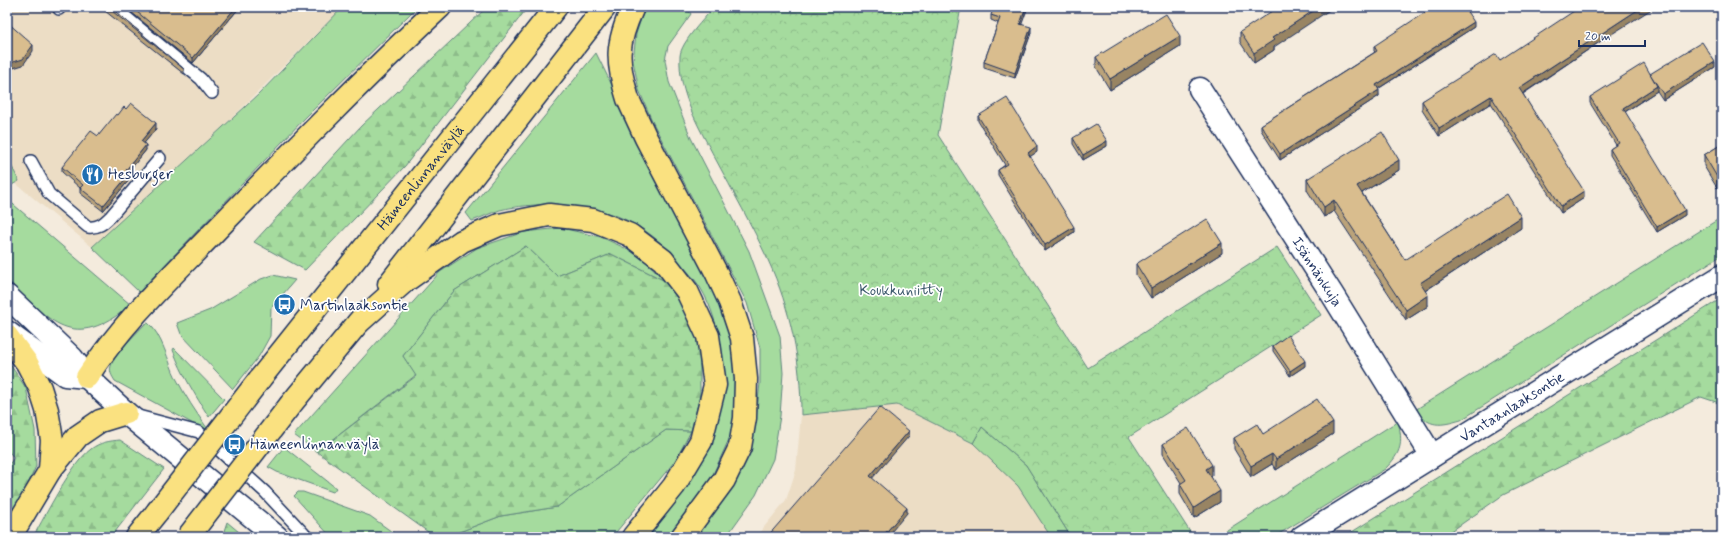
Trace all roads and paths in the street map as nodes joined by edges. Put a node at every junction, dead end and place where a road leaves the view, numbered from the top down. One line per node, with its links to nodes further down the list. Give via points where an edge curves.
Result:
1 (114, 7): 7 (lane, via 201,79)
2 (440, 7): 15 (highway, via 388,55 144,305)
3 (556, 7): 20 (highway, Hämeenlinnanväylä, bridge)
4 (605, 7): 12 (highway)
5 (633, 7): 25 (highway, via 621,39 618,57 622,80 628,99 730,302 742,338 746,379 745,418 740,447 724,480)
6 (1200, 89): 17 (main road, Isännänkuja, via 1332,294)
7 (212, 93)
8 (160, 158): 9 (lane, via 110,217 95,227 88,227 49,194)
9 (31, 161)
10 (1722, 276): 17 (main road, Vantaanlaaksontie)
11 (7, 296): 15 (main road, via 72,358)
12 (358, 323): 21 (highway, bridge, via 291,404); 24 (highway, via 404,282 462,242 499,226 549,215 599,222 630,235 663,260 687,291 708,336 715,386 701,441 674,486)
13 (7, 332): 15 (main road, via 65,375)
14 (7, 336): 18 (highway, via 27,363 44,398 52,440)
15 (86, 377): 16 (main road)
16 (126, 413): 18 (highway, via 100,422 78,436); 22 (main road); 23 (lane, via 199,432 266,492)
17 (1432, 456): 26 (main road, Vantaanlaaksontie)
18 (50, 470): 19 (highway)
19 (10, 537)
20 (137, 537)
21 (188, 537)
22 (277, 537)
23 (307, 537)
24 (633, 537)
25 (682, 537)
26 (1302, 537)

